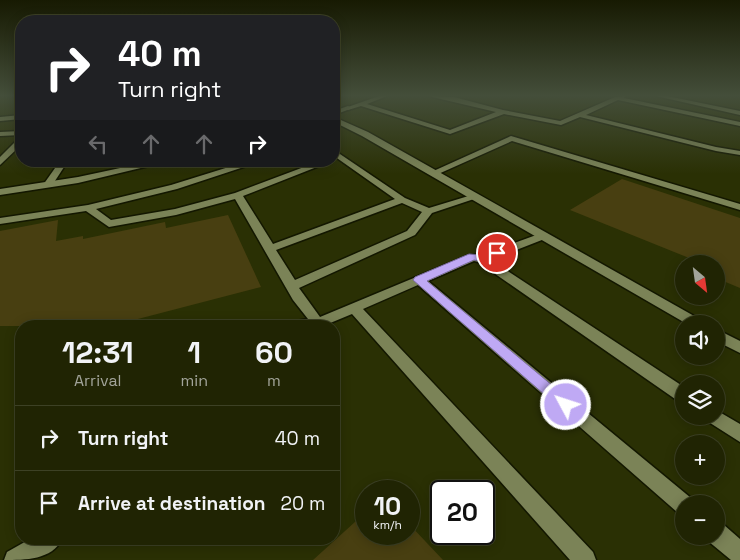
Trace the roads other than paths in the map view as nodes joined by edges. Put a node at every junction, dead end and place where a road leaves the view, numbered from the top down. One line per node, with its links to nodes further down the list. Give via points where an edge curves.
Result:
1 (340, 122): 15 (street)
2 (419, 122): 3 (street, via 450,132)
3 (476, 122)
4 (608, 122): 8 (street)
5 (15, 133): 6 (street)
6 (0, 134)
7 (15, 147): 10 (street)
8 (740, 153)
9 (340, 159): 20 (street)
10 (0, 162)
11 (60, 167): 16 (street)
12 (136, 167): 16 (street)
13 (239, 167): 22 (street)
14 (312, 167): 18 (street)
15 (434, 173): 19 (street); 21 (street, via 511,138)
16 (48, 185): 17 (street)
17 (0, 192)
18 (238, 195): 22 (street, via 176,212 110,224); 26 (street)
19 (474, 197): 23 (street); 25 (street)
20 (402, 200): 23 (street); 26 (street)
21 (740, 207)
22 (88, 208): 24 (street)
23 (428, 211): 29 (street, via 411,233)
24 (0, 221)
25 (543, 236): 27 (street); 31 (street)
26 (270, 249): 29 (street)
27 (482, 259): 28 (street, via 473,257); 36 (street)
28 (419, 280): 30 (street); 39 (street)
29 (292, 286): 32 (street)
30 (354, 307): 33 (street); 44 (street)
31 (682, 315)
32 (317, 320)
33 (323, 320)
34 (725, 339): 35 (street)
35 (740, 348)
36 (675, 390)
37 (725, 424): 38 (street)
38 (740, 434)
39 (675, 497)
40 (725, 540): 42 (street)
41 (41, 545): 43 (street)
42 (740, 553)
43 (15, 560)
44 (585, 560)

